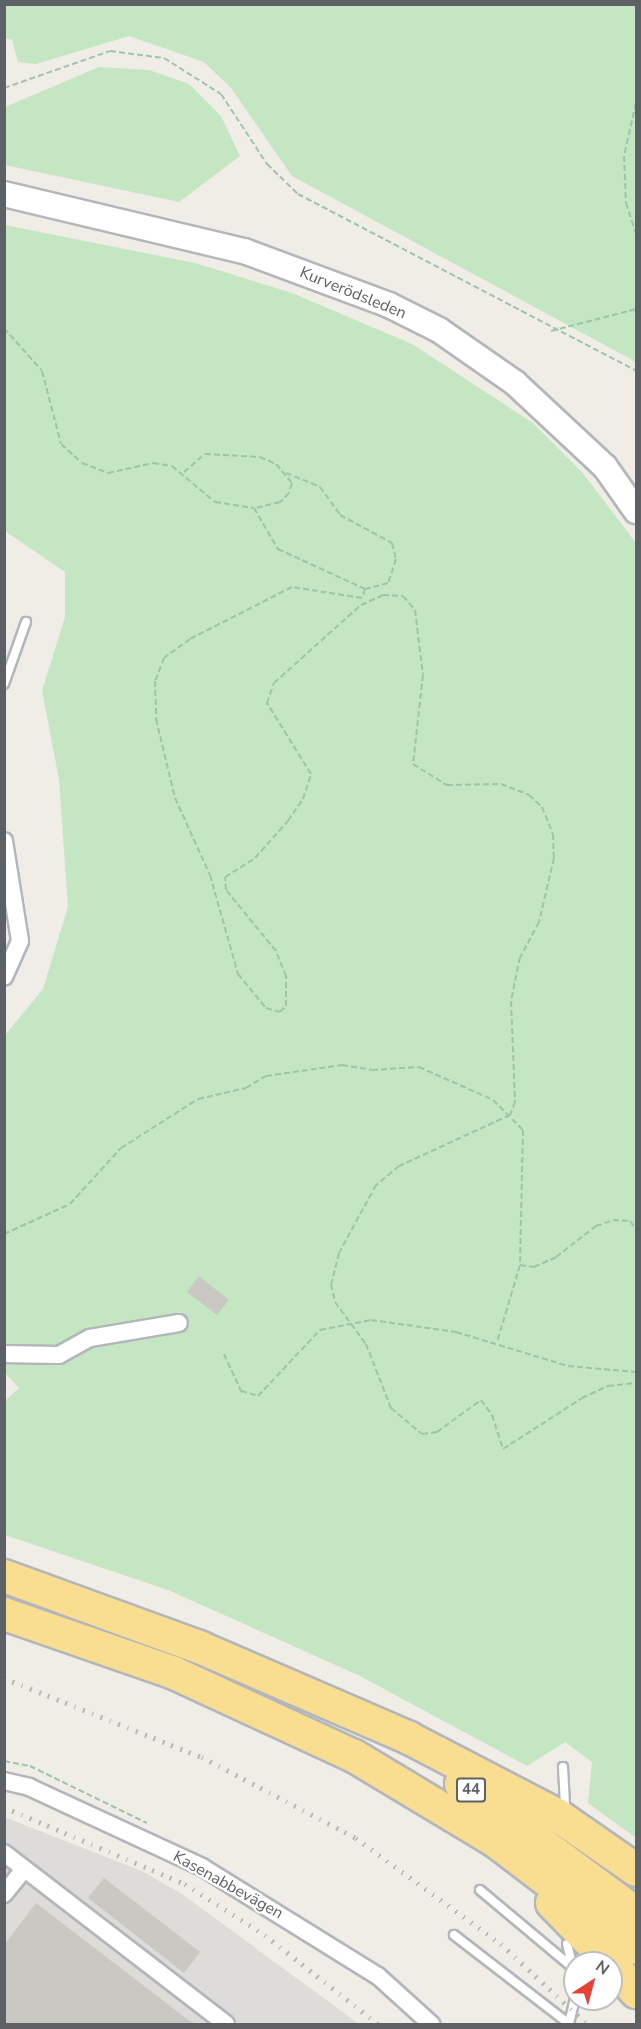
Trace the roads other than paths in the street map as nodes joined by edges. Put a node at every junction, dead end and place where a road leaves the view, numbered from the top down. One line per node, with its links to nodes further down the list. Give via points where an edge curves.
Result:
1 (4, 194): 2 (main road, Kurverödsleden, via 244,251 389,305 439,330 515,382 605,467)
2 (636, 511)
3 (26, 622): 4 (lane)
4 (4, 684)
5 (4, 841): 6 (street, via 20,941)
6 (4, 977)
7 (178, 1323): 8 (street, via 90,1338 60,1355)
8 (4, 1354)
9 (4, 1576): 11 (highway, 44, via 147,1626)
10 (4, 1614): 15 (highway, 44, via 174,1673 286,1722)
11 (291, 1688): 18 (highway, via 476,1771 557,1815); 21 (highway, 44, via 458,1782)
12 (563, 1767): 14 (lane)
13 (4, 1781): 32 (street, Kasenabbevägen, via 50,1797 202,1867 378,1976)
14 (565, 1804)
15 (449, 1810): 24 (highway, 44); 26 (highway)
16 (4, 1853): 17 (street)
17 (24, 1869): 20 (street); 31 (street)
18 (636, 1870)
19 (480, 1890): 27 (lane)
20 (4, 1894)
21 (636, 1913)
22 (454, 1935): 30 (lane)
23 (567, 1944): 25 (lane)
24 (636, 1948)
25 (569, 1951)
26 (598, 1951)
27 (563, 1962)
28 (623, 1977): 29 (highway)
29 (636, 1992)
30 (569, 2024)
31 (226, 2025)
32 (432, 2025)

